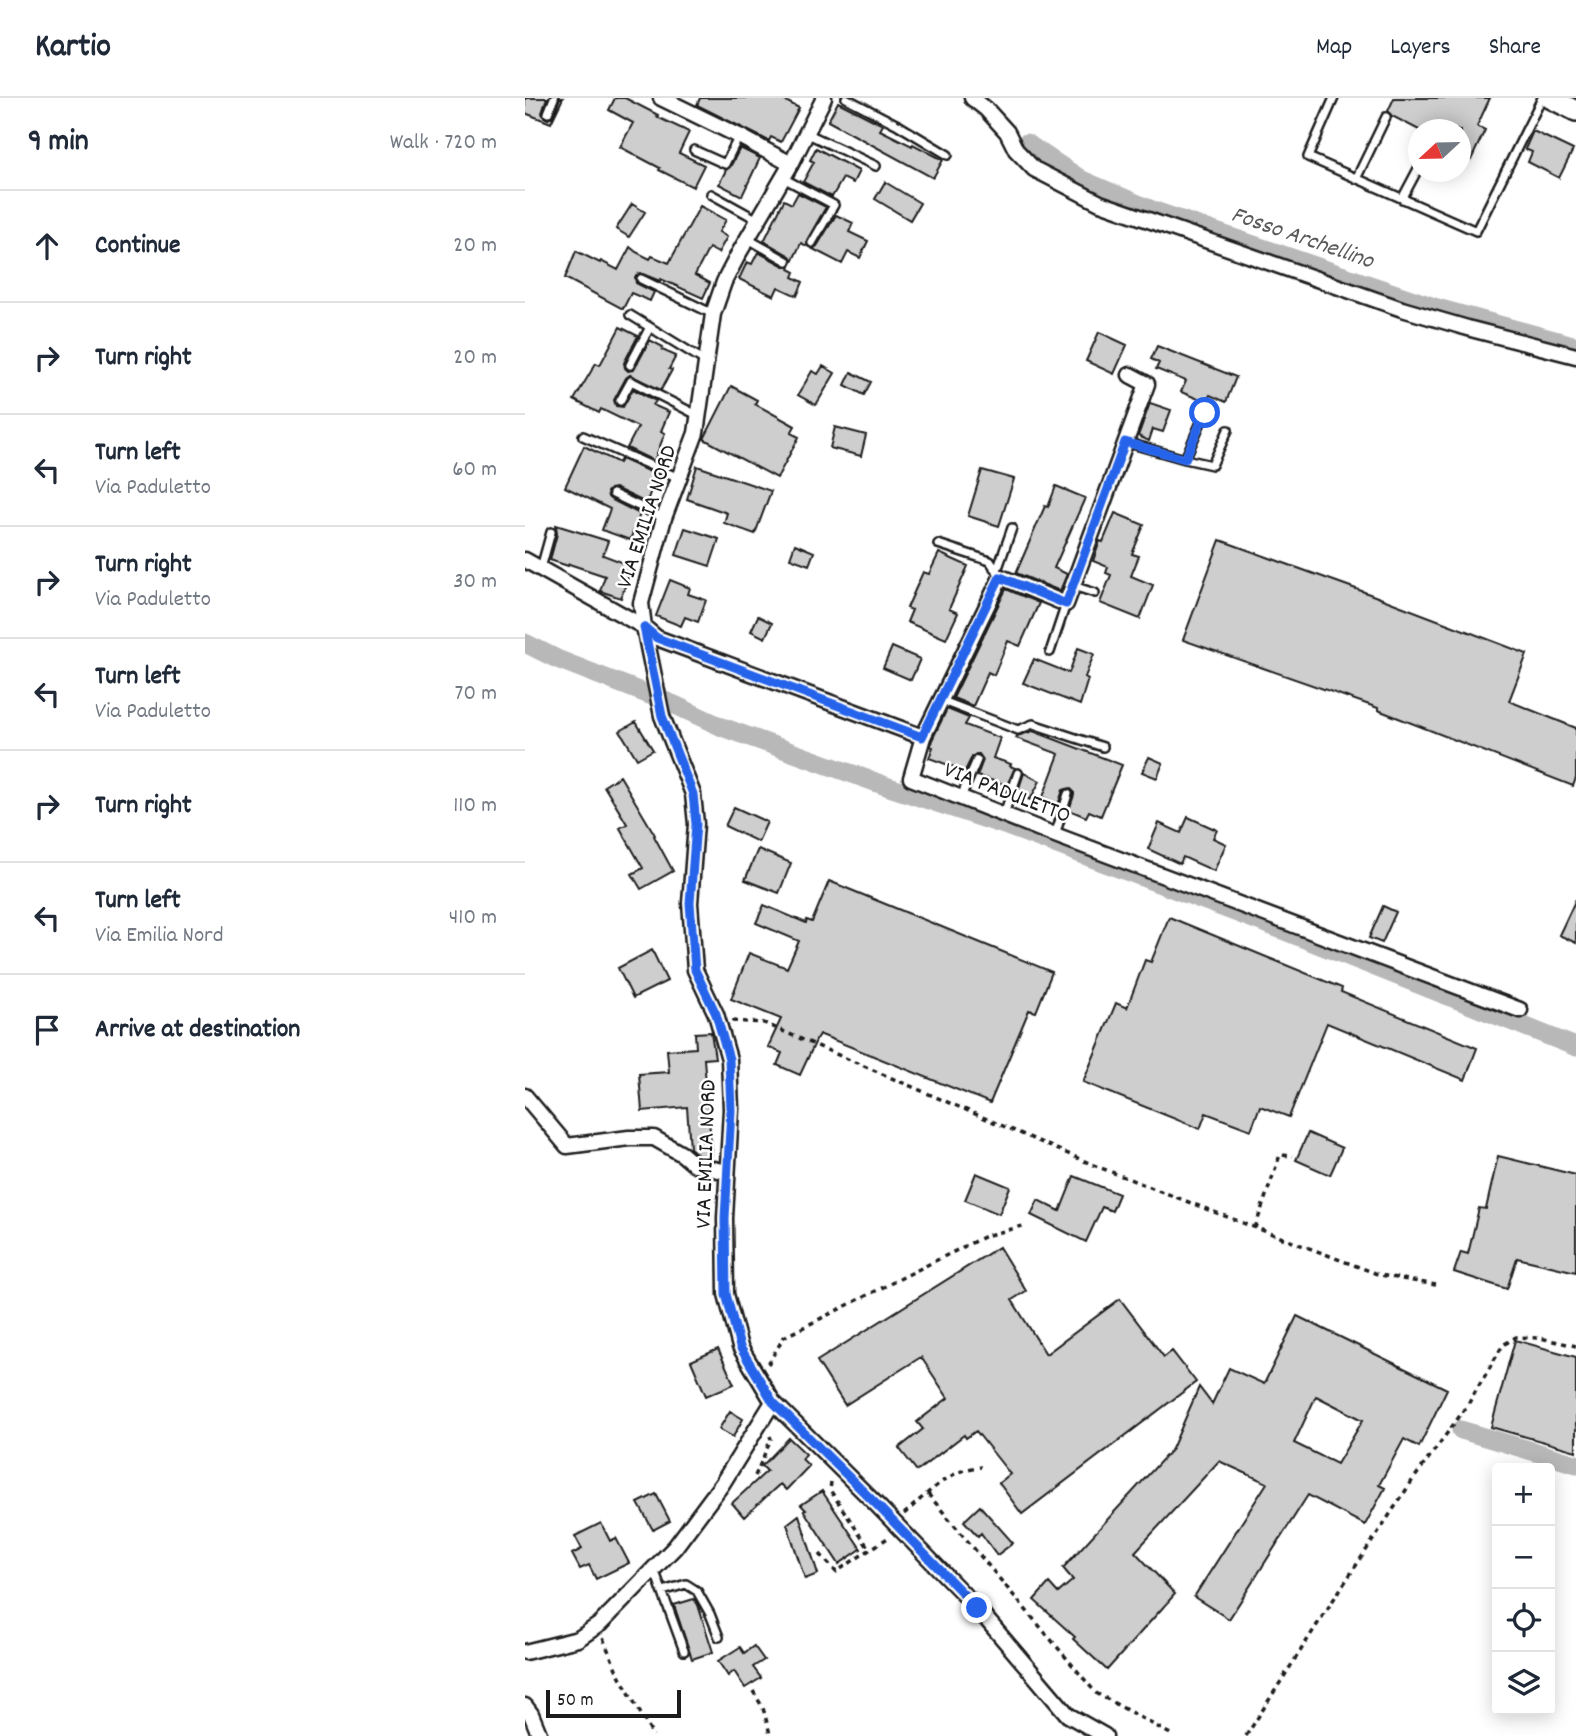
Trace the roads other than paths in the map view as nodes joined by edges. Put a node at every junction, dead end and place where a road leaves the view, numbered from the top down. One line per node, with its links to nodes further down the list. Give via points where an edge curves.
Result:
1 (554, 98): 10 (lane)
2 (661, 98): 13 (street)
3 (824, 98): 12 (street, VIA EMILIA NORD)
4 (846, 98): 15 (lane)
5 (972, 98): 31 (street, via 1007,132 1034,169 1100,203 1402,309)
6 (1334, 98): 19 (lane, via 1308,157)
7 (1542, 98): 22 (lane, via 1476,231)
8 (1551, 98): 9 (street)
9 (1576, 111)
10 (548, 113)
11 (1386, 117): 19 (lane)
12 (806, 133): 16 (street, VIA EMILIA NORD); 17 (lane)
13 (739, 136): 14 (lane, via 725,164); 16 (street)
14 (694, 150)
15 (948, 155)
16 (791, 164): 18 (street, VIA EMILIA NORD)
17 (876, 166)
18 (783, 178): 23 (street, VIA EMILIA NORD); 25 (lane, via 834,205)
19 (1356, 179): 22 (lane)
20 (1411, 182): 22 (lane)
21 (711, 194): 23 (lane)
22 (1402, 199)
23 (758, 220): 24 (street, VIA EMILIA NORD)
24 (747, 239): 26 (lane); 28 (street, VIA EMILIA NORD)
25 (812, 243)
26 (787, 261)
27 (641, 279): 28 (lane)
28 (713, 314): 32 (street, VIA EMILIA NORD)
29 (630, 315): 30 (lane)
30 (650, 327): 32 (lane); 33 (lane)
31 (1576, 356)
32 (705, 360): 37 (street, VIA EMILIA NORD)
33 (631, 365)
34 (1130, 375): 40 (street, via 1147,384)
35 (620, 401): 37 (lane, via 631,380)
36 (1205, 413): 41 (lane)
37 (700, 416): 42 (street, VIA EMILIA NORD)
38 (1228, 430): 41 (lane, via 1212,465)
39 (583, 436): 42 (lane)
40 (1125, 442): 41 (lane); 51 (street)
41 (1185, 459)
42 (679, 478): 44 (street, VIA EMILIA NORD)
43 (613, 494): 44 (lane)
44 (664, 518): 54 (street, VIA EMILIA NORD, via 641,603)
45 (1012, 528): 50 (lane)
46 (551, 532): 49 (lane)
47 (938, 544): 50 (lane, via 990,561)
48 (525, 560): 49 (street)
49 (541, 569): 54 (street)
50 (997, 572): 53 (street); 56 (street, VIA PADULETTO)
51 (1073, 586): 52 (lane); 53 (street)
52 (1095, 593)
53 (1066, 604): 55 (lane)
54 (644, 627): 57 (street, via 657,638); 67 (street, VIA EMILIA NORD, via 662,716 693,794 696,824 690,903 695,970 719,1021 729,1059)
55 (1050, 652)
56 (940, 700): 57 (street, VIA PADULETTO); 58 (lane, via 1018,730 1033,724)
57 (922, 737): 62 (street, VIA PADULETTO, via 911,778)
58 (1103, 747)
59 (977, 760): 62 (lane)
60 (1018, 773): 63 (lane)
61 (1068, 794): 64 (lane)
62 (961, 797): 63 (street, VIA PADULETTO)
63 (1004, 814): 64 (street, VIA PADULETTO)
64 (1055, 835): 65 (street, VIA PADULETTO)
65 (1520, 1010)
66 (525, 1096): 67 (street, via 567,1146 654,1138 695,1165)
67 (727, 1172): 68 (street, VIA EMILIA NORD, via 726,1294 740,1347)
68 (773, 1402): 69 (street, via 722,1484); 76 (street, VIA EMILIA NORD, via 977,1608 1067,1715)
69 (654, 1569): 70 (lane); 73 (street, via 600,1624 578,1639)
70 (663, 1591): 71 (lane, via 686,1584 697,1591); 72 (lane)
71 (719, 1637)
72 (684, 1651)
73 (525, 1653)
74 (525, 1706): 75 (street)
75 (540, 1736)
76 (1105, 1736)

